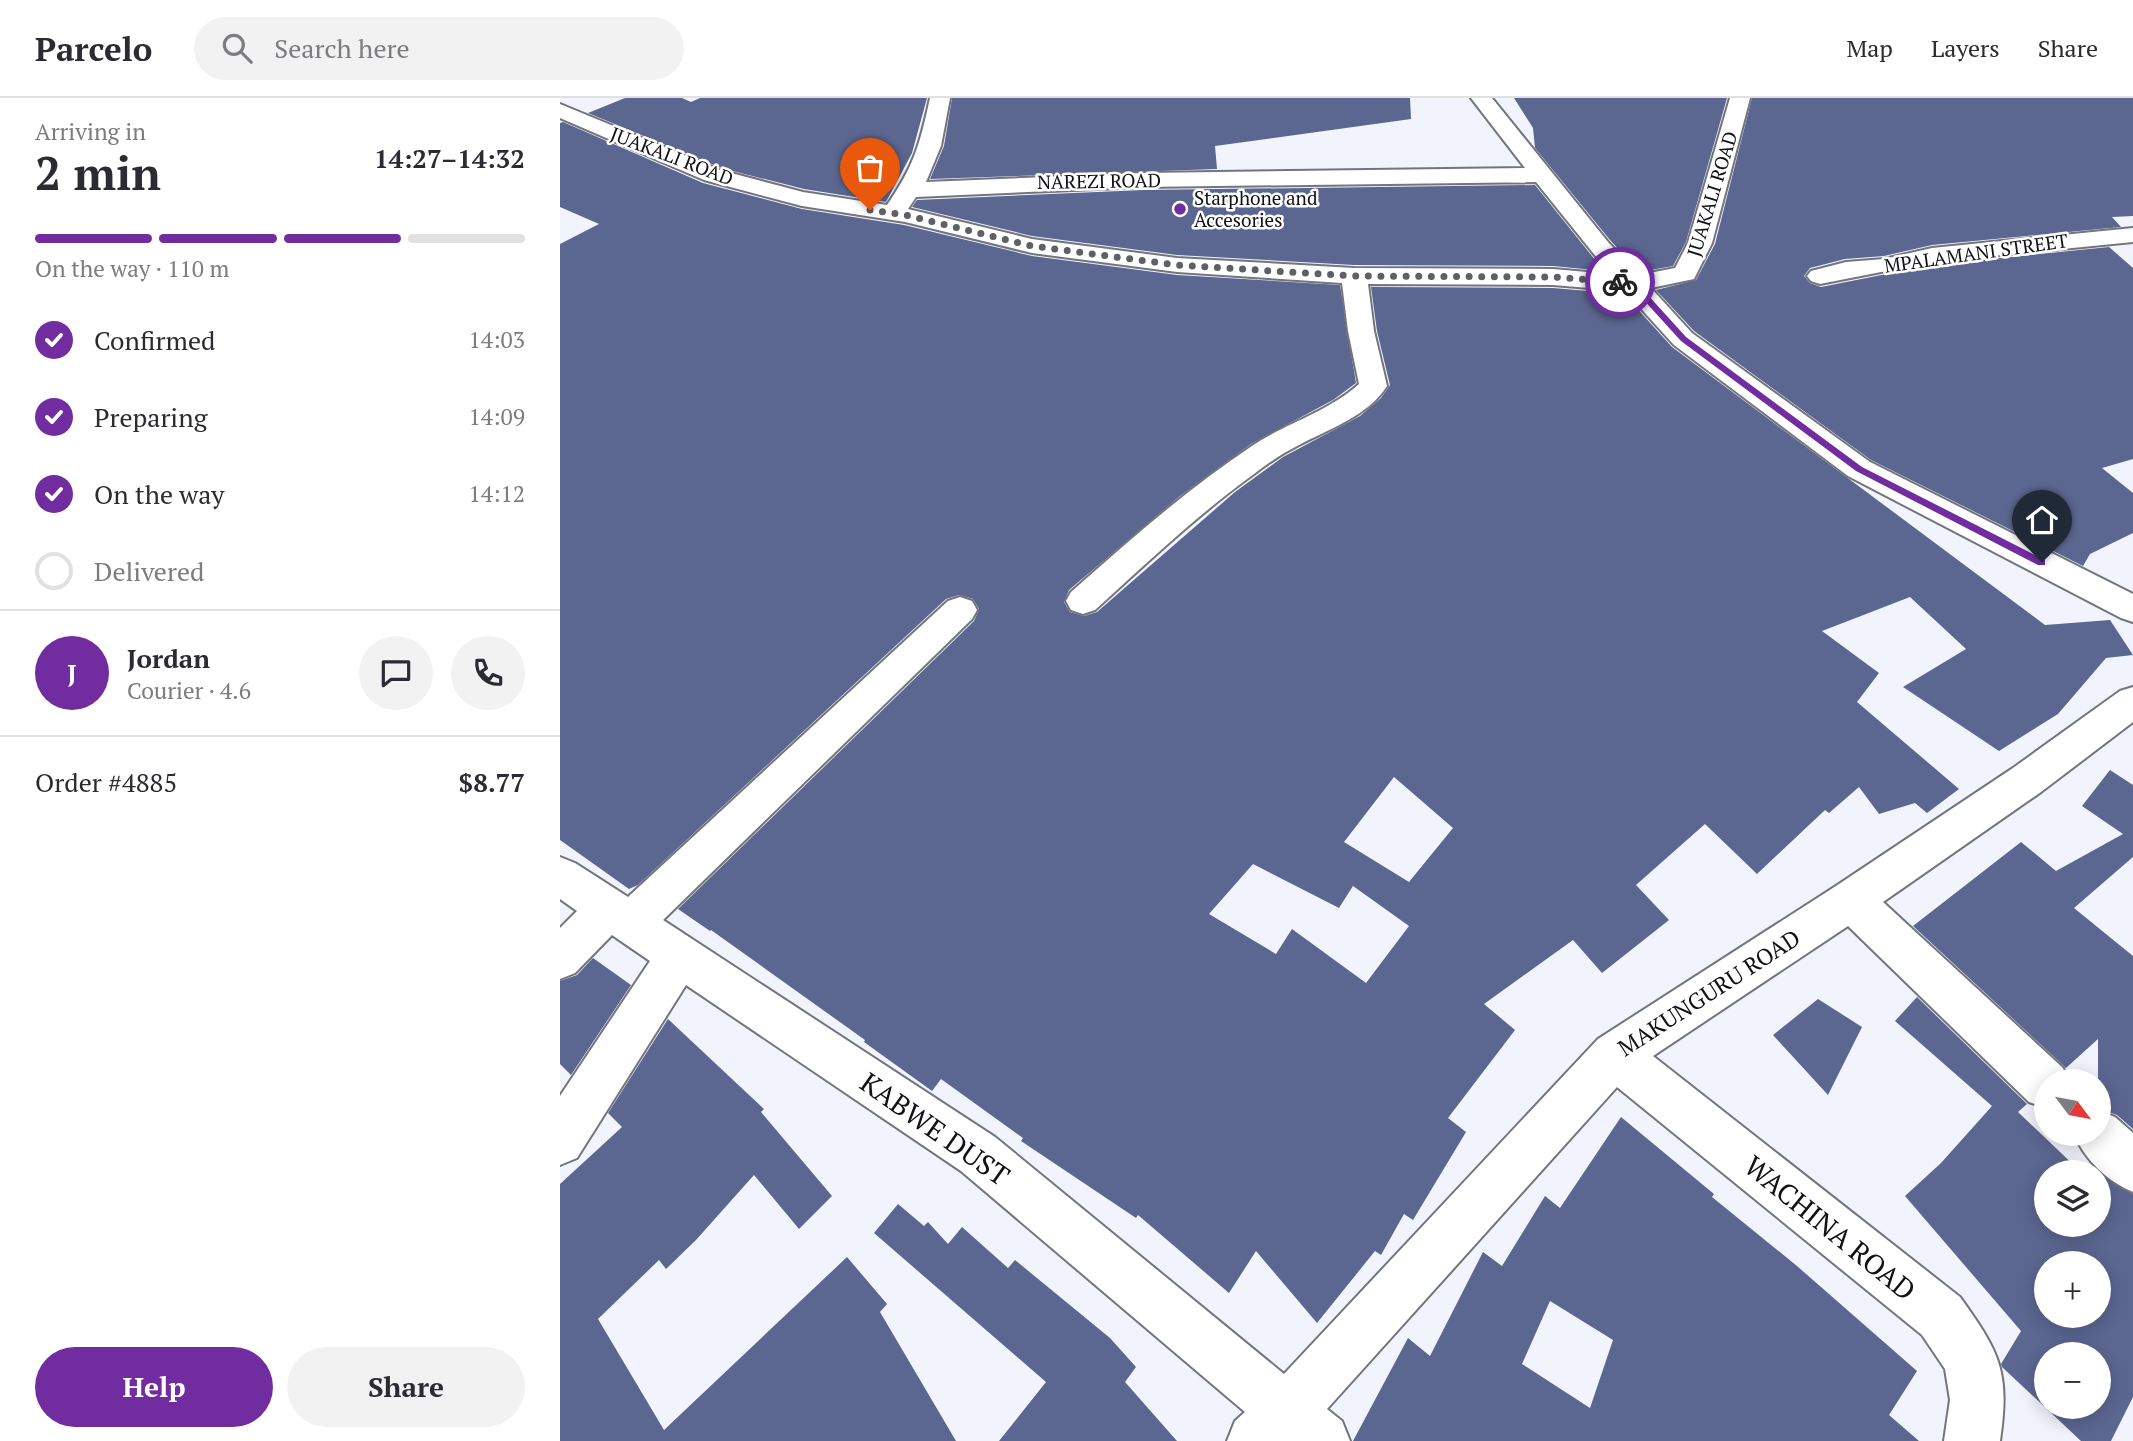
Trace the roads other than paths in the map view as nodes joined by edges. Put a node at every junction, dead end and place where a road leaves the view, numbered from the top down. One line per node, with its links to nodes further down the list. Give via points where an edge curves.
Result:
1 (940, 98): 7 (street, via 930,146)
2 (1481, 98): 6 (street)
3 (1740, 98): 12 (street, JUAKALI ROAD, via 1700,243 1685,274)
4 (592, 103): 5 (street)
5 (562, 113): 8 (street, JUAKALI ROAD, via 712,175 802,199)
6 (1543, 175): 7 (street, NAREZI ROAD, via 1048,182); 12 (street)
7 (909, 190): 8 (street)
8 (893, 213): 10 (street, JUAKALI ROAD, via 1032,246 1177,265)
9 (2133, 235): 11 (street, MPALAMANI STREET, via 1932,255)
10 (1354, 276): 12 (street, JUAKALI ROAD, via 1553,277); 13 (street, via 1373,386 1342,411 1264,452)
11 (1820, 276)
12 (1633, 284): 14 (street, via 1683,339 1859,469)
13 (1083, 601)
14 (2133, 609)
15 (960, 610): 19 (street)
16 (2133, 702): 18 (street, MAKUNGURU ROAD)
17 (560, 876): 19 (street, KABWE DUST)
18 (1851, 900): 22 (street, MAKUNGURU ROAD); 23 (street)
19 (620, 915): 20 (street, KABWE DUST); 21 (street)
20 (679, 956): 24 (street); 27 (street, KABWE DUST, via 978,1154)
21 (560, 958)
22 (1614, 1055): 27 (street, MAKUNGURU ROAD); 28 (street, WACHINA ROAD, via 1941,1316 1971,1359 1978,1400)
23 (2034, 1074)
24 (560, 1141)
25 (2111, 1146): 26 (street)
26 (2133, 1167)
27 (1288, 1432)
28 (1972, 1441)

